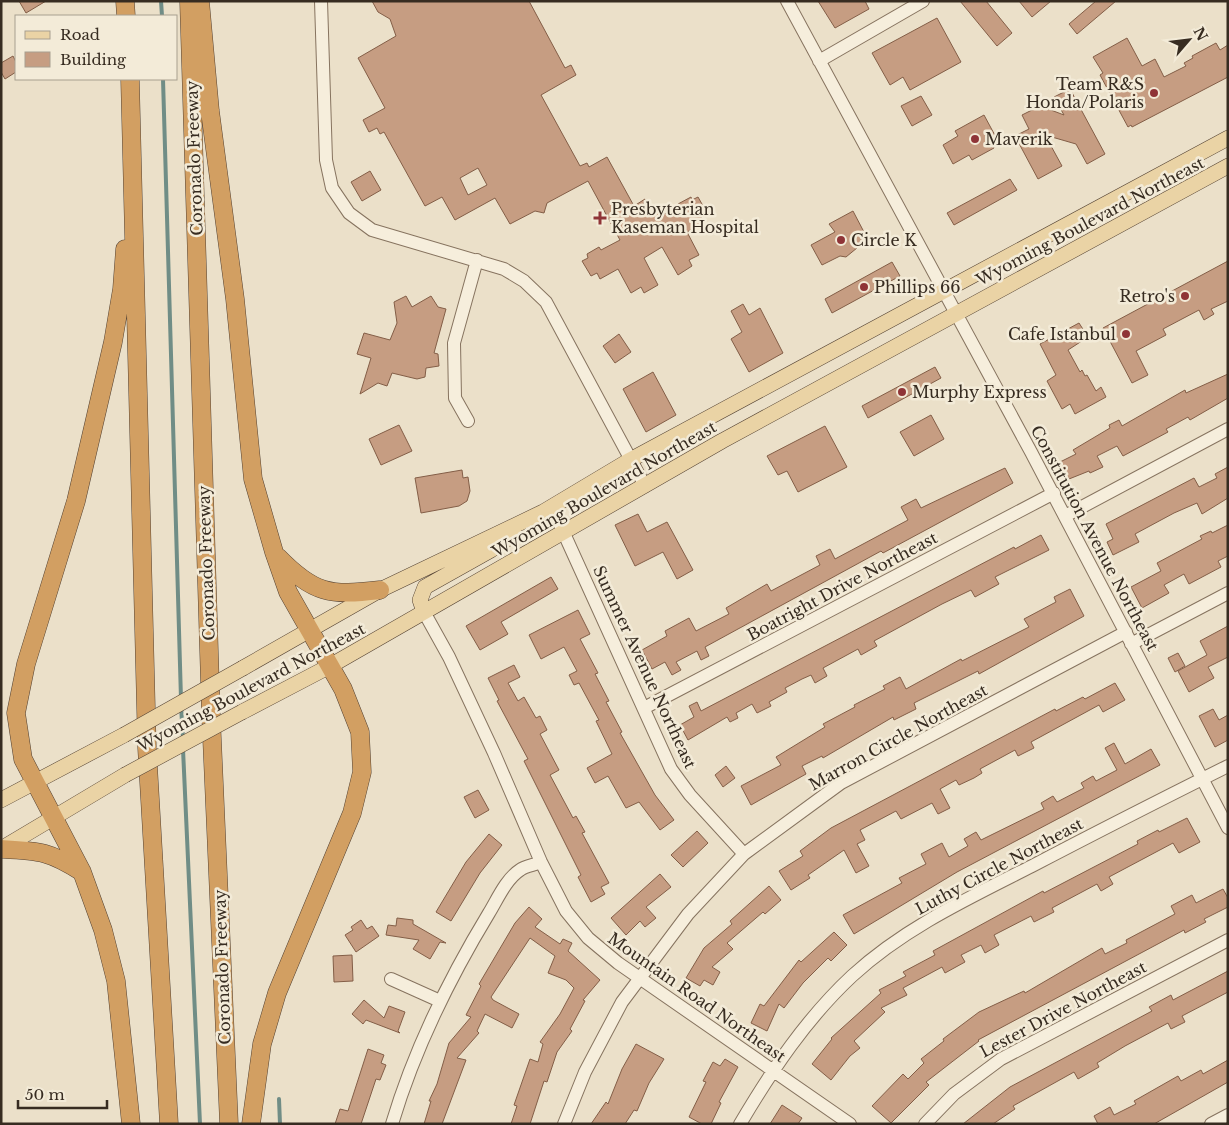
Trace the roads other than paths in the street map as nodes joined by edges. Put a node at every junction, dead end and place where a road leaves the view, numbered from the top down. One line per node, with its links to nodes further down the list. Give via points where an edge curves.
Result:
1 (125, 1): 7 (highway)
2 (189, 1): 50 (highway, Coronado Freeway, via 211,716)
3 (200, 1): 24 (highway, via 253,479)
4 (321, 1): 13 (street, via 326,160 332,188 349,213 372,230)
5 (787, 1): 8 (street, Constitution Avenue Northeast)
6 (923, 1): 8 (street)
7 (126, 15)
8 (820, 61): 14 (street, Constitution Avenue Northeast)
9 (130, 80): 10 (highway)
10 (132, 131): 34 (highway, via 122,289 113,342 76,501 26,664 16,713 23,759); 49 (highway, via 147,748)
11 (1228, 138): 14 (main road, Wyoming Boulevard Northeast)
12 (1228, 166): 15 (main road, Wyoming Boulevard Northeast)
13 (477, 260): 16 (street, via 454,343 455,398); 18 (street, via 520,278 546,302)
14 (944, 290): 15 (street, Constitution Avenue Northeast); 18 (main road, Wyoming Boulevard Northeast)
15 (957, 312): 19 (main road, Wyoming Boulevard Northeast); 20 (street, Constitution Avenue Northeast)
16 (468, 421)
17 (1228, 429): 22 (street)
18 (630, 460): 19 (street); 21 (main road, Wyoming Boulevard Northeast)
19 (645, 486): 23 (main road, Wyoming Boulevard Northeast)
20 (1054, 493): 22 (street, Constitution Avenue Northeast); 31 (street, Boatright Drive Northeast)
21 (547, 510): 23 (street, Summer Avenue Northeast); 25 (main road, Wyoming Boulevard Northeast); 27 (main road, via 491,550 425,587 420,600)
22 (1065, 516): 29 (street, Constitution Avenue Northeast)
23 (565, 533): 27 (main road, Wyoming Boulevard Northeast); 31 (street, Summer Avenue Northeast)
24 (274, 552): 25 (highway, via 294,573 314,587 334,593); 28 (highway, via 288,592)
25 (380, 590): 28 (main road, Wyoming Boulevard Northeast)
26 (1228, 593): 29 (street, Marron Circle Northeast)
27 (424, 612): 30 (main road, Wyoming Boulevard Northeast); 40 (street, Mountain Road Northeast, via 494,753)
28 (310, 631): 30 (highway); 34 (main road, Wyoming Boulevard Northeast, bridge)
29 (1128, 638): 33 (street, Constitution Avenue Northeast); 39 (street, Marron Circle Northeast, via 841,783)
30 (330, 666): 36 (main road, Wyoming Boulevard Northeast, bridge, via 125,775); 51 (highway, via 360,732 362,772 352,814 277,993 262,1044)
31 (644, 708): 39 (street, Summer Avenue Northeast, via 671,769 690,796)
32 (1228, 766): 33 (street, Luthy Circle Northeast)
33 (1202, 778): 37 (street, Constitution Avenue Northeast); 46 (street, Luthy Circle Northeast, via 942,911 913,930 853,976 823,1006)
34 (35, 782): 35 (main road, Wyoming Boulevard Northeast); 36 (highway)
35 (1, 800)
36 (55, 817): 38 (main road, Wyoming Boulevard Northeast); 41 (highway)
37 (1228, 828)
38 (1, 849): 41 (highway, via 55,856)
39 (744, 854): 44 (street, Marron Circle Northeast, via 688,914)
40 (541, 862): 44 (street, Mountain Road Northeast, via 566,911 588,938); 45 (street, via 520,870 505,888)
41 (82, 872): 48 (highway, via 103,930 116,981)
42 (1228, 940): 56 (street, Lester Drive Northeast, via 1001,1059 954,1094)
43 (392, 978): 45 (street)
44 (638, 978): 46 (street, Mountain Road Northeast); 53 (street, Marron Circle Northeast, via 585,1072)
45 (440, 1001): 52 (street, via 400,1096)
46 (773, 1070): 54 (street, Luthy Circle Northeast); 55 (street, Mountain Road Northeast)
47 (1228, 1115): 57 (street)
48 (131, 1124)
49 (169, 1124)
50 (228, 1124)
51 (251, 1124)
52 (392, 1124)
53 (564, 1124)
54 (740, 1124)
55 (850, 1124)
56 (926, 1124)
57 (1211, 1124)

